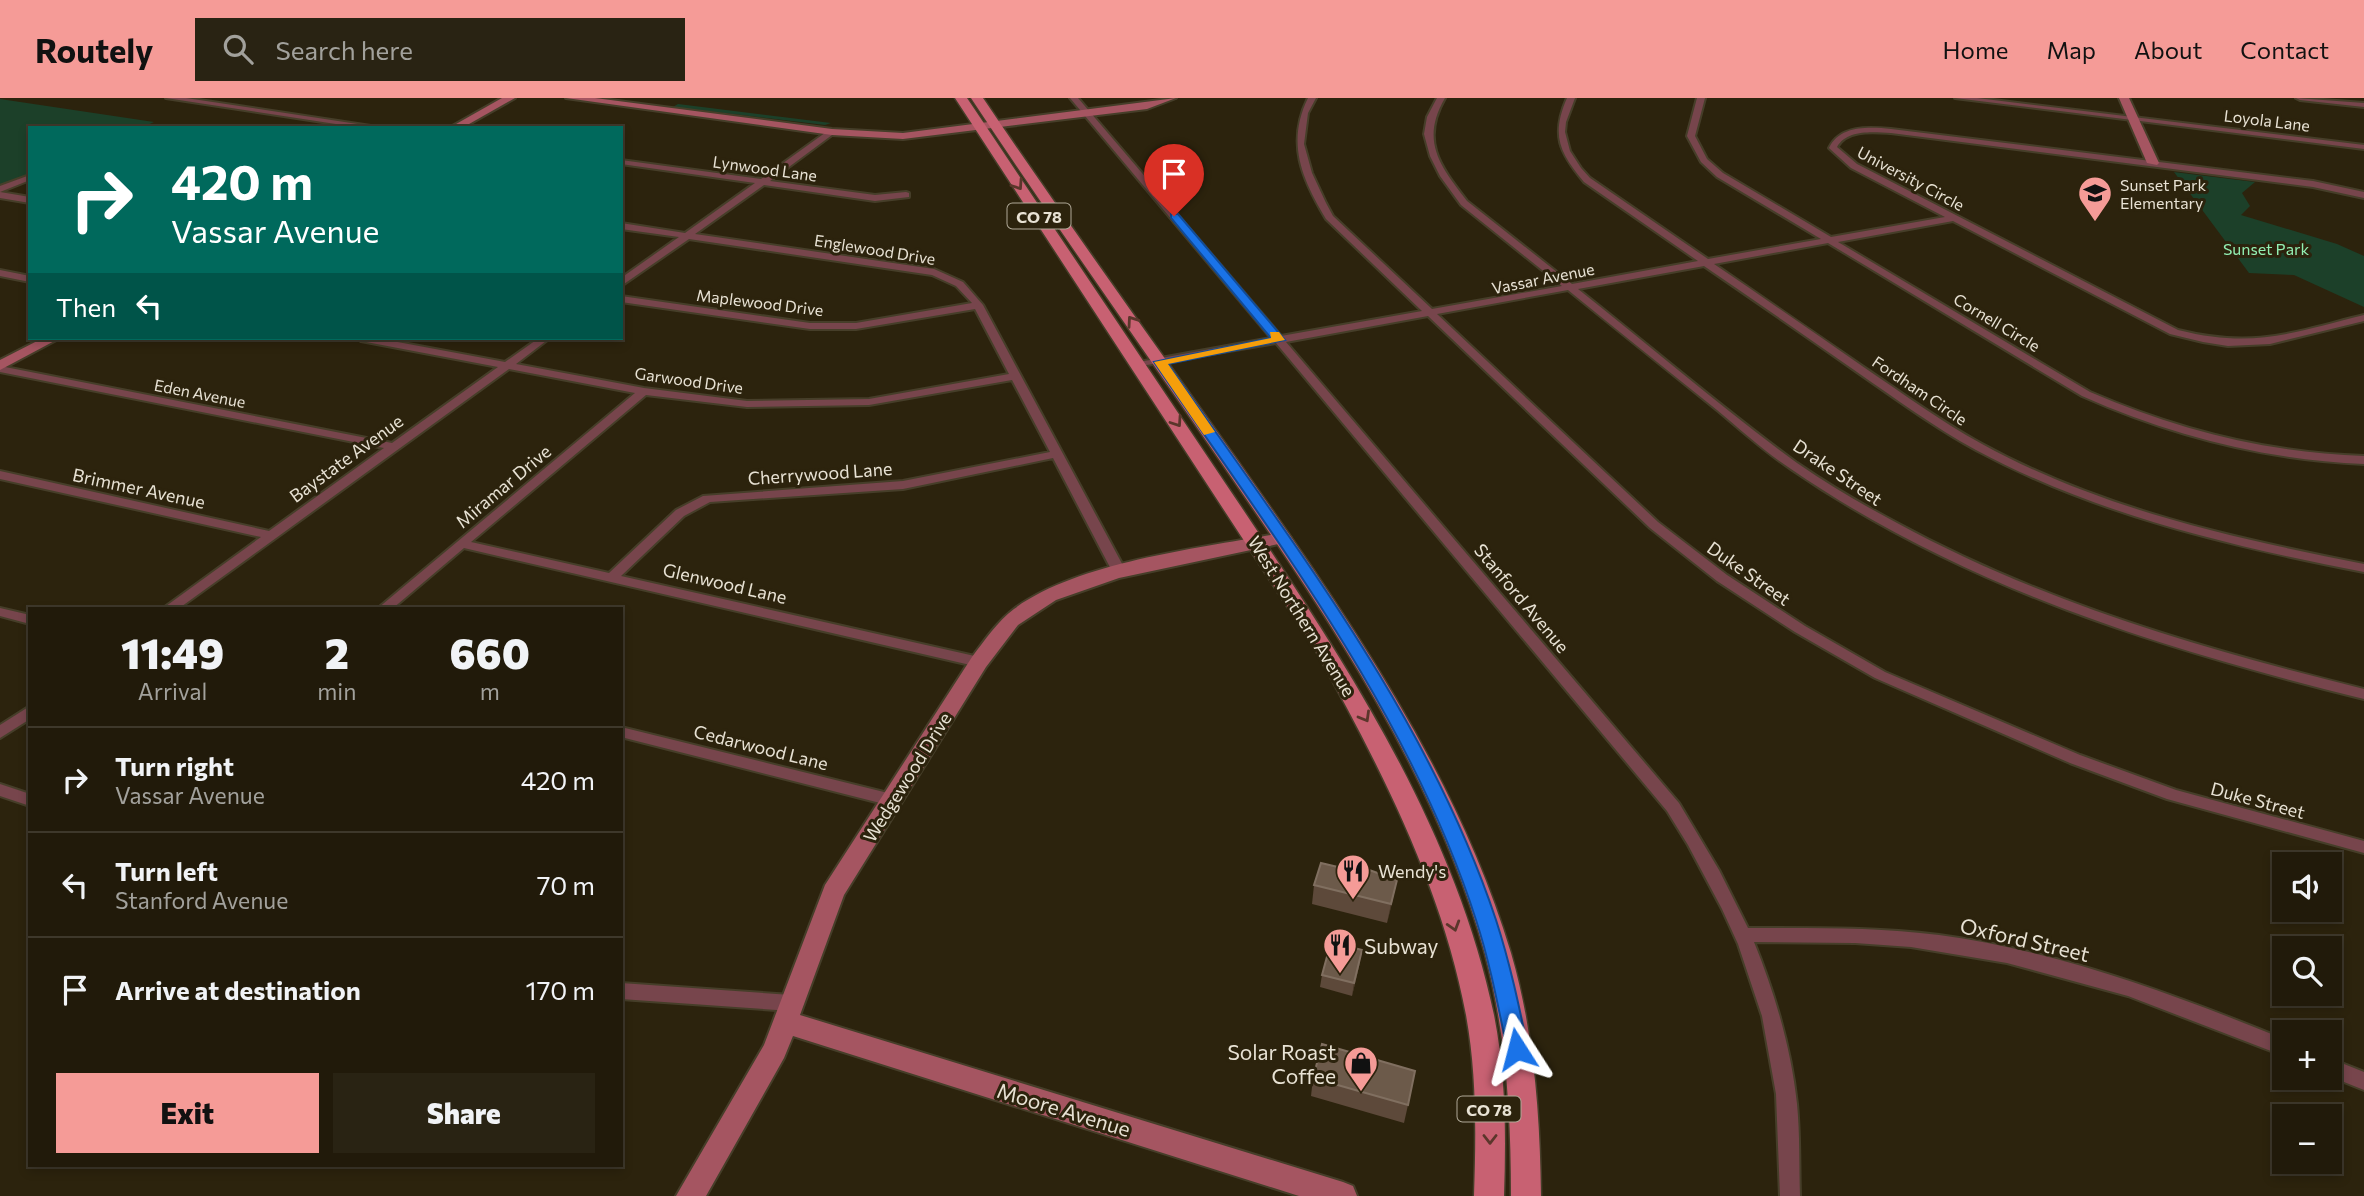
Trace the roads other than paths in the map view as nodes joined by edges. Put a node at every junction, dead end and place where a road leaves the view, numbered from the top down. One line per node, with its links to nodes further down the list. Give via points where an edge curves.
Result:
1 (170, 98): 18 (street)
2 (510, 98): 19 (street)
3 (570, 98): 21 (street)
4 (961, 98): 20 (main road, West Northern Avenue / CO 78)
5 (977, 98): 20 (main road, West Northern Avenue / CO 78)
6 (1074, 98): 16 (street, Stanford Avenue)
7 (1171, 98): 16 (street, via 1147,106)
8 (1312, 98): 42 (street, Duke Street, via 1299,133 1302,159 1318,198 1329,217)
9 (1441, 98): 39 (street, Drake Street, via 1429,123 1444,177 1464,203)
10 (1571, 98): 35 (street, Fordham Circle, via 1562,116 1560,136 1577,169 1605,196)
11 (1701, 98): 34 (street, Cornell Circle, via 1691,136 1704,160 1720,175)
12 (1959, 98): 17 (street, Loyola Lane)
13 (2124, 98): 17 (street)
14 (2300, 98): 15 (street)
15 (2364, 105)
16 (1087, 113): 20 (street); 47 (street, Stanford Avenue)
17 (2133, 118): 22 (street, Loyola Lane); 24 (street)
18 (366, 126)
19 (458, 126)
20 (988, 127): 21 (street, via 903,136); 48 (main road, West Northern Avenue / CO 78)
21 (832, 132): 26 (street)
22 (2364, 147)
23 (623, 162): 26 (street, Lynwood Lane)
24 (2153, 163): 29 (street, University Circle); 31 (street, University Circle, via 1891,131 1854,132 1834,143 1843,159)
25 (28, 178): 27 (street)
26 (762, 181): 28 (street, Lynwood Lane, via 875,198); 33 (street)
27 (0, 192): 30 (street)
28 (906, 195)
29 (2364, 195)
30 (28, 199)
31 (1953, 218): 34 (street, Vassar Avenue); 43 (street, University Circle, via 2142,317 2194,338 2264,344)
32 (623, 226): 33 (street, Englewood Drive)
33 (687, 236): 38 (street); 41 (street, Englewood Drive, via 934,272 957,280)
34 (1831, 241): 35 (street, Vassar Avenue); 55 (street, Cornell Circle, via 2115,408 2211,437 2304,455)
35 (1706, 264): 39 (street, Vassar Avenue); 60 (street, Fordham Circle, via 1956,434 2037,477 2172,526)
36 (0, 273): 37 (street)
37 (28, 279)
38 (623, 282)
39 (1572, 288): 42 (street, Vassar Avenue); 68 (street, Drake Street, via 1794,466 1876,520 1929,548 2031,595 2123,629)
40 (623, 299): 41 (street, Maplewood Drive, via 810,327 856,326)
41 (978, 305): 51 (street, Englewood Drive)
42 (1431, 315): 47 (street, Vassar Avenue); 75 (street, Duke Street, via 1654,525 1723,579 1800,629 1880,674 2075,759 2173,795)
43 (2364, 318)
44 (49, 340): 50 (street)
45 (372, 340): 49 (street, Garwood Drive)
46 (542, 340): 49 (street, Baystate Avenue)
47 (1279, 340): 48 (street, Vassar Avenue); 76 (street, Stanford Avenue, via 1673,807 1724,890)
48 (1149, 363): 58 (main road, West Northern Avenue / CO 78)
49 (508, 364): 52 (street, Garwood Drive); 53 (street, Baystate Avenue)
50 (0, 368): 53 (street, Eden Avenue)
51 (1014, 376): 52 (street, Garwood Drive, via 869,402 812,405 747,404); 54 (street, Englewood Drive)
52 (644, 391): 59 (street, Miramar Drive)
53 (394, 447): 57 (street, Baystate Avenue)
54 (1055, 454): 61 (street, Englewood Drive); 62 (street, Cherrywood Lane, via 903,485 707,499 680,513)
55 (2364, 460)
56 (0, 475): 57 (street, Brimmer Avenue)
57 (271, 535): 63 (street, Baystate Avenue)
58 (1269, 541): 61 (street, Wedgewood Drive); 84 (main road, West Northern Avenue / CO 78, one-way to 84, via 1371,728 1451,916 1480,1023 1490,1133); 85 (main road, West Northern Avenue / CO 78, via 1398,719 1443,813 1485,918 1514,1025 1523,1097)
59 (462, 544): 62 (street, Glenwood Lane); 64 (street, Miramar Drive)
60 (2364, 568)
61 (1120, 573): 67 (street, Wedgewood Drive, via 1077,585 1023,611)
62 (613, 577): 67 (street, Glenwood Lane)
63 (172, 607)
64 (386, 607)
65 (0, 612): 66 (street)
66 (28, 619)
67 (979, 662): 74 (street, Wedgewood Drive)
68 (2364, 694)
69 (28, 712): 70 (street)
70 (0, 733)
71 (623, 733): 74 (street, Cedarwood Lane)
72 (0, 790): 73 (street)
73 (28, 799)
74 (892, 800): 78 (street, Wedgewood Drive, via 833,892)
75 (2364, 847)
76 (1744, 935): 79 (street, Oxford Street, via 1922,941 2031,960 2166,1001); 86 (street, Stanford Avenue, via 1773,1023 1786,1095)
77 (623, 991): 78 (street, Moore Avenue)
78 (788, 1012): 82 (street, Wedgewood Drive, via 760,1081); 83 (street, Moore Avenue)
79 (2272, 1043)
80 (2342, 1073): 81 (street)
81 (2364, 1082)
82 (691, 1196)
83 (1343, 1196)
84 (1489, 1196)
85 (1526, 1196)
86 (1790, 1196)

